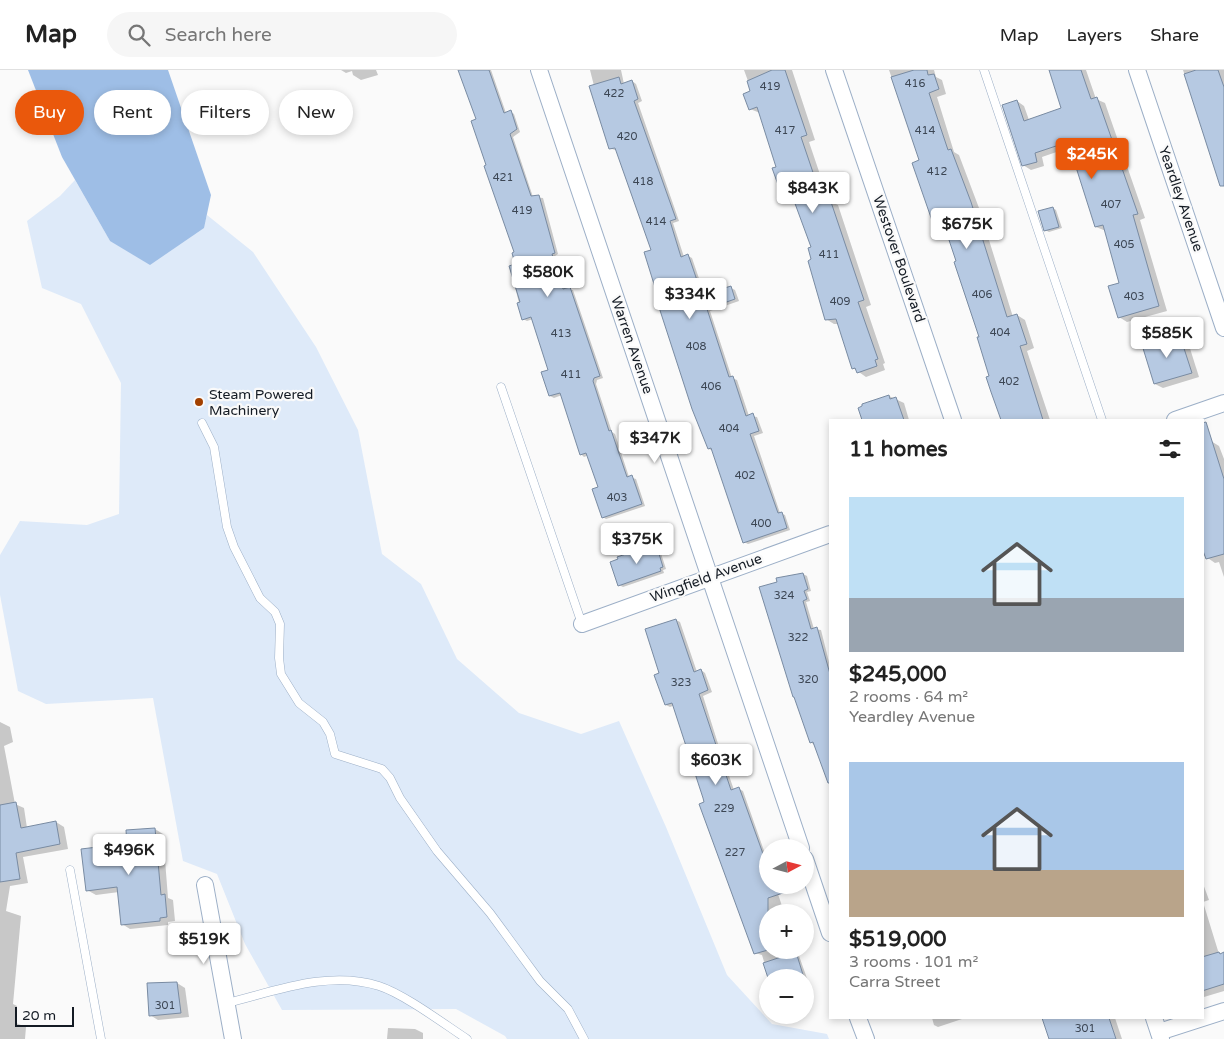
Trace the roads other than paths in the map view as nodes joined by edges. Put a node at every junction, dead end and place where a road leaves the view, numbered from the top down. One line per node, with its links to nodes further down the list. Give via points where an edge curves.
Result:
1 (539, 70): 13 (street, Warren Avenue)
2 (834, 70): 8 (street, Westover Boulevard)
3 (984, 70): 9 (lane)
4 (1137, 70): 5 (street, Yeardley Avenue)
5 (1224, 328)
6 (501, 387): 14 (lane)
7 (1224, 403): 10 (street)
8 (953, 419)
9 (1102, 419)
10 (1178, 419)
11 (202, 423): 29 (lane, via 214,447 227,527 234,547 260,598 275,612 280,624 281,674 288,688 299,703 323,722 335,754 382,769 390,778 437,851 490,913 540,981 568,1009)
12 (829, 534): 13 (street, Wingfield Avenue)
13 (710, 576): 14 (street, Wingfield Avenue); 15 (street, Warren Avenue)
14 (582, 624)
15 (798, 839)
16 (70, 870): 26 (lane)
17 (206, 885): 20 (street)
18 (814, 886): 19 (street)
19 (829, 931)
20 (227, 1004): 27 (street); 28 (lane, via 313,981 353,981 380,986 398,995)
21 (1224, 1011): 22 (street)
22 (1204, 1017)
23 (858, 1019): 30 (street)
24 (1196, 1019): 25 (street)
25 (1158, 1030)
26 (101, 1039)
27 (233, 1039)
28 (467, 1039)
29 (584, 1039)
30 (866, 1039)

